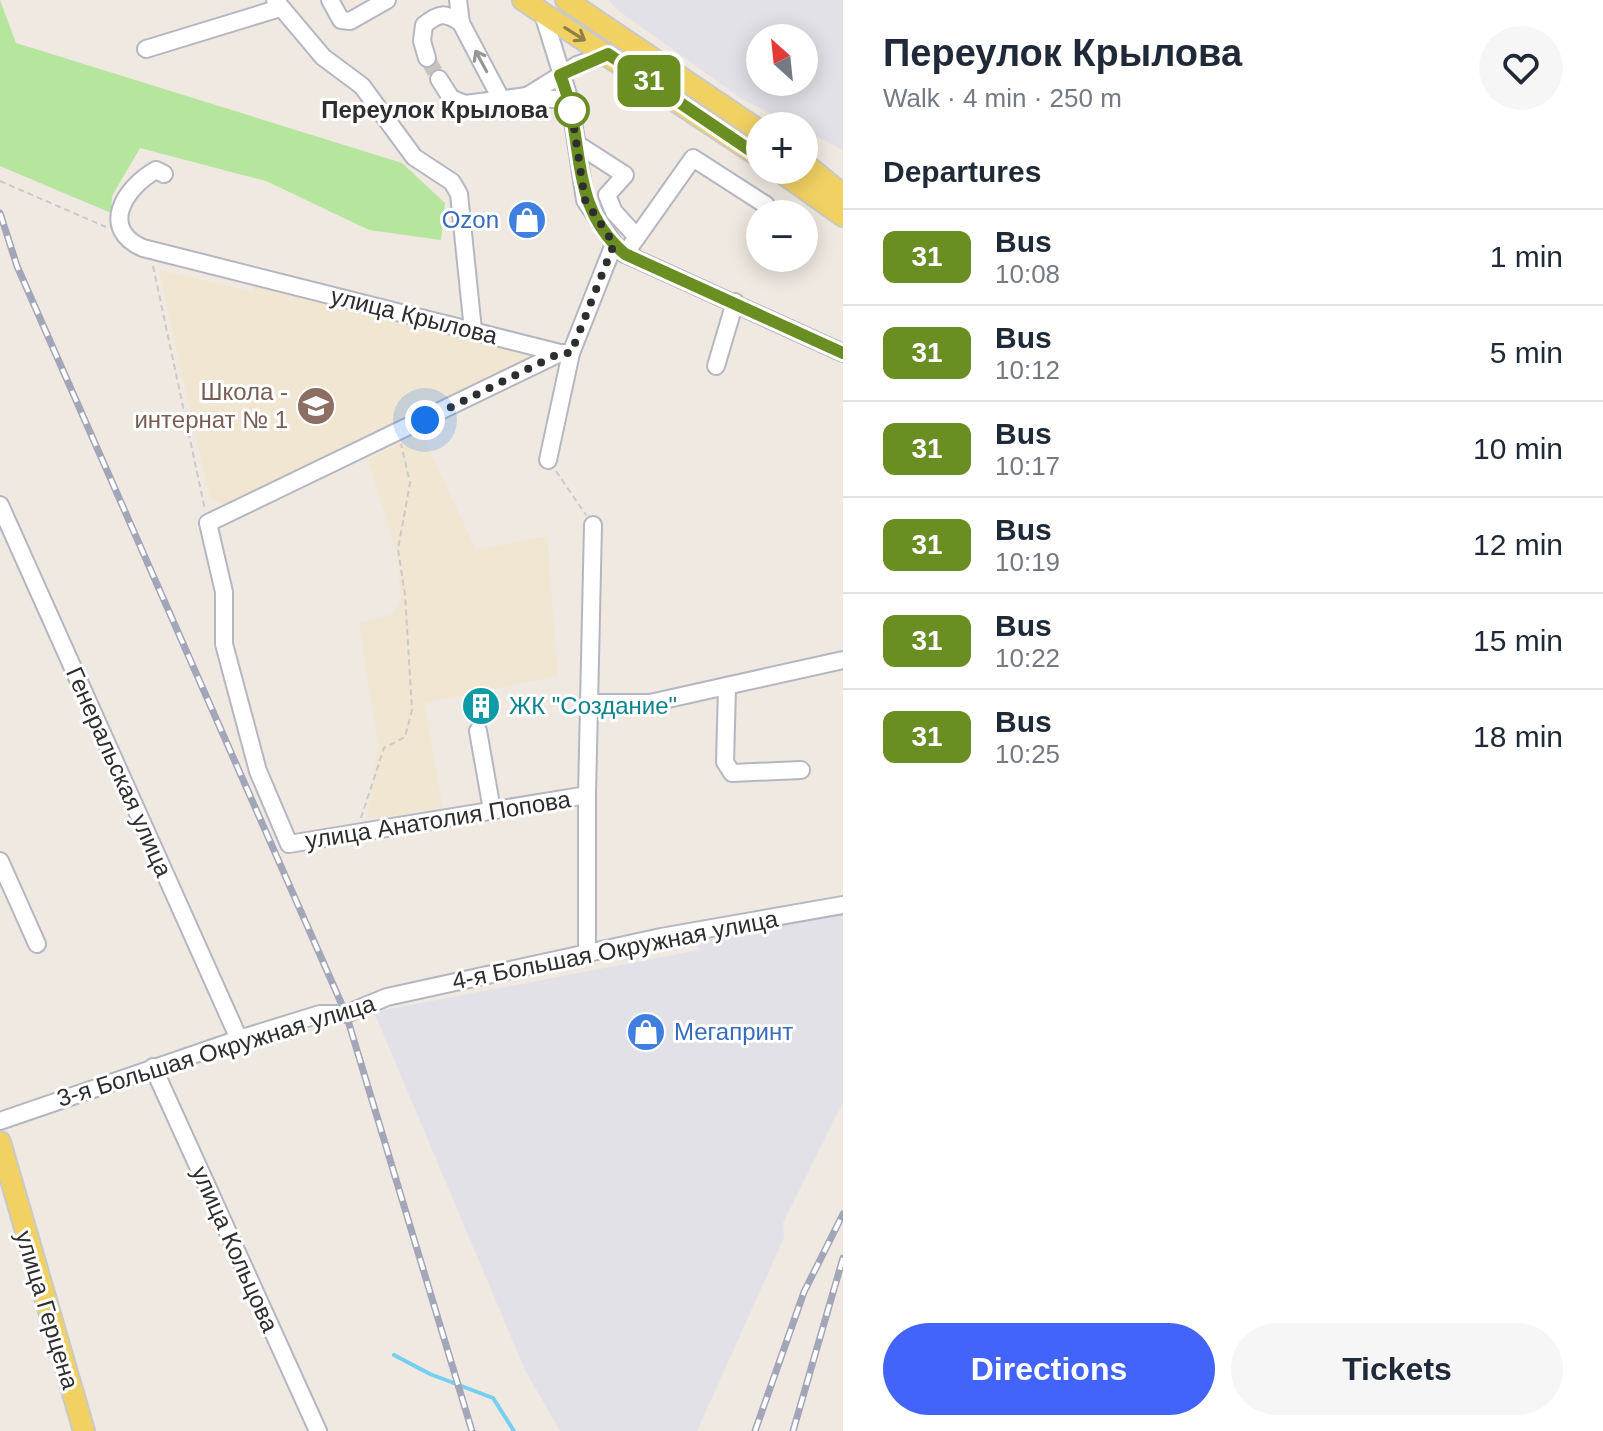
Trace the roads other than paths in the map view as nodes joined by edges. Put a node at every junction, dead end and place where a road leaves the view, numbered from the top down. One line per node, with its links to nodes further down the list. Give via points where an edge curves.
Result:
1 (330, 0): 2 (street, via 341,20 350,21)
2 (387, 0)
3 (458, 0): 8 (street)
4 (523, 0): 7 (main road)
5 (566, 0): 17 (main road)
6 (278, 4): 9 (street); 29 (street, via 323,57 362,86 414,157 452,182 459,194)
7 (543, 14): 10 (main road, one-way to 10); 12 (street)
8 (461, 23): 11 (street, via 448,14 424,25); 15 (street, one-way to 8)
9 (146, 49)
10 (608, 54): 12 (street); 19 (main road)
11 (427, 58)
12 (560, 75): 14 (street); 16 (street)
13 (439, 79): 15 (street, via 451,98 465,104)
14 (527, 96): 15 (street); 16 (street)
15 (501, 99)
16 (570, 101): 18 (street)
17 (746, 122)
18 (577, 144): 26 (street, via 625,175 607,195 614,212); 27 (street, via 585,200)
19 (746, 148)
20 (164, 174): 29 (street, улица Крылова, via 156,170 149,175 122,207 121,234 147,249)
21 (818, 174): 23 (main road)
22 (798, 184): 25 (main road)
23 (843, 195)
24 (758, 200): 26 (street, via 693,158)
25 (843, 216)
26 (637, 237): 27 (street)
27 (619, 249): 28 (street); 30 (street, via 584,331)
28 (735, 302): 31 (street); 32 (street)
29 (473, 330): 30 (street, улица Крылова)
30 (566, 353): 33 (street); 42 (street, улица Анатолия Попова, via 208,523 224,592 224,644 258,771 289,844)
31 (843, 353)
32 (716, 366)
33 (548, 460)
34 (0, 505): 48 (street, Генеральская улица)
35 (593, 525): 38 (street)
36 (843, 660): 37 (street)
37 (727, 688): 38 (street, via 650,703); 40 (street, via 728,769)
38 (589, 703): 41 (street)
39 (478, 731): 42 (street)
40 (801, 770)
41 (587, 795): 42 (street, улица Анатолия Попова); 46 (street)
42 (492, 810)
43 (0, 861): 45 (street)
44 (843, 905): 46 (street, 4-я Большая Окружная улица)
45 (37, 944)
46 (587, 953): 47 (street, 4-я Большая Окружная улица)
47 (387, 997): 48 (street, 3-я Большая Окружная улица, via 346,1014 320,1014)
48 (239, 1039): 49 (street, 3-я Большая Окружная улица)
49 (153, 1067): 50 (street, 3-я Большая Окружная улица); 53 (street, улица Кольцова)
50 (0, 1121)
51 (0, 1142): 52 (main road, улица Герцена)
52 (84, 1431)
53 (318, 1431)

